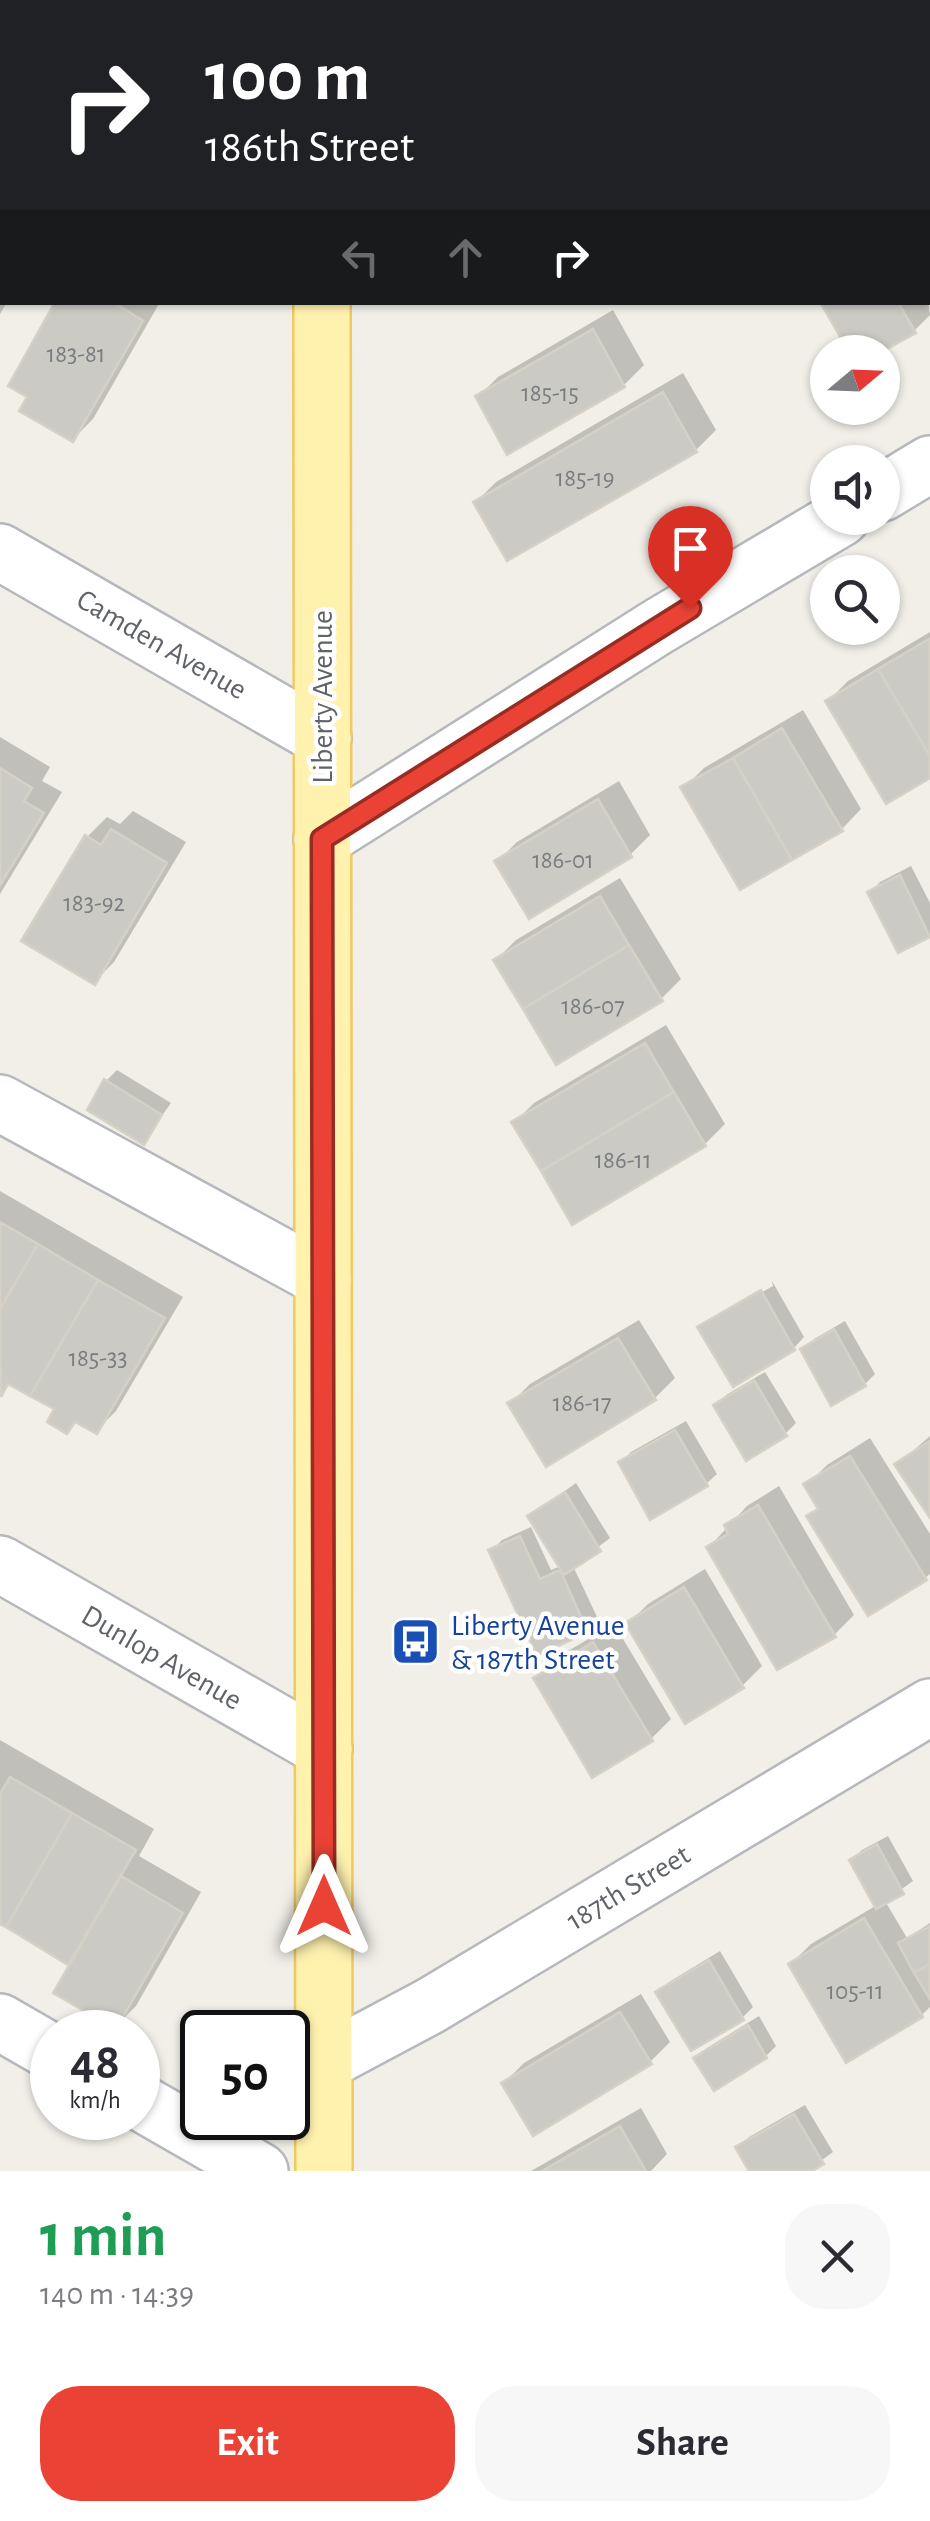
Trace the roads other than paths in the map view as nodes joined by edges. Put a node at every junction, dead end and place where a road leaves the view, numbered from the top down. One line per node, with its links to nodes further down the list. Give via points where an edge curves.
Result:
1 (322, 305): 6 (main road, Liberty Avenue)
2 (930, 464): 3 (street)
3 (900, 482)
4 (813, 535): 7 (street)
5 (0, 552): 6 (street, Camden Avenue)
6 (323, 738): 7 (main road, Liberty Avenue)
7 (322, 839): 9 (main road, Liberty Avenue)
8 (0, 1104): 9 (street)
9 (323, 1279): 12 (main road, Liberty Avenue)
10 (0, 1564): 12 (street, Dunlop Avenue)
11 (930, 1707): 15 (street, 187th Street)
12 (324, 1749): 15 (main road, Liberty Avenue)
13 (0, 2022): 14 (street)
14 (30, 2039)
15 (325, 2062): 18 (main road, Liberty Avenue)
16 (160, 2114): 17 (street)
17 (260, 2171)
18 (324, 2171)

